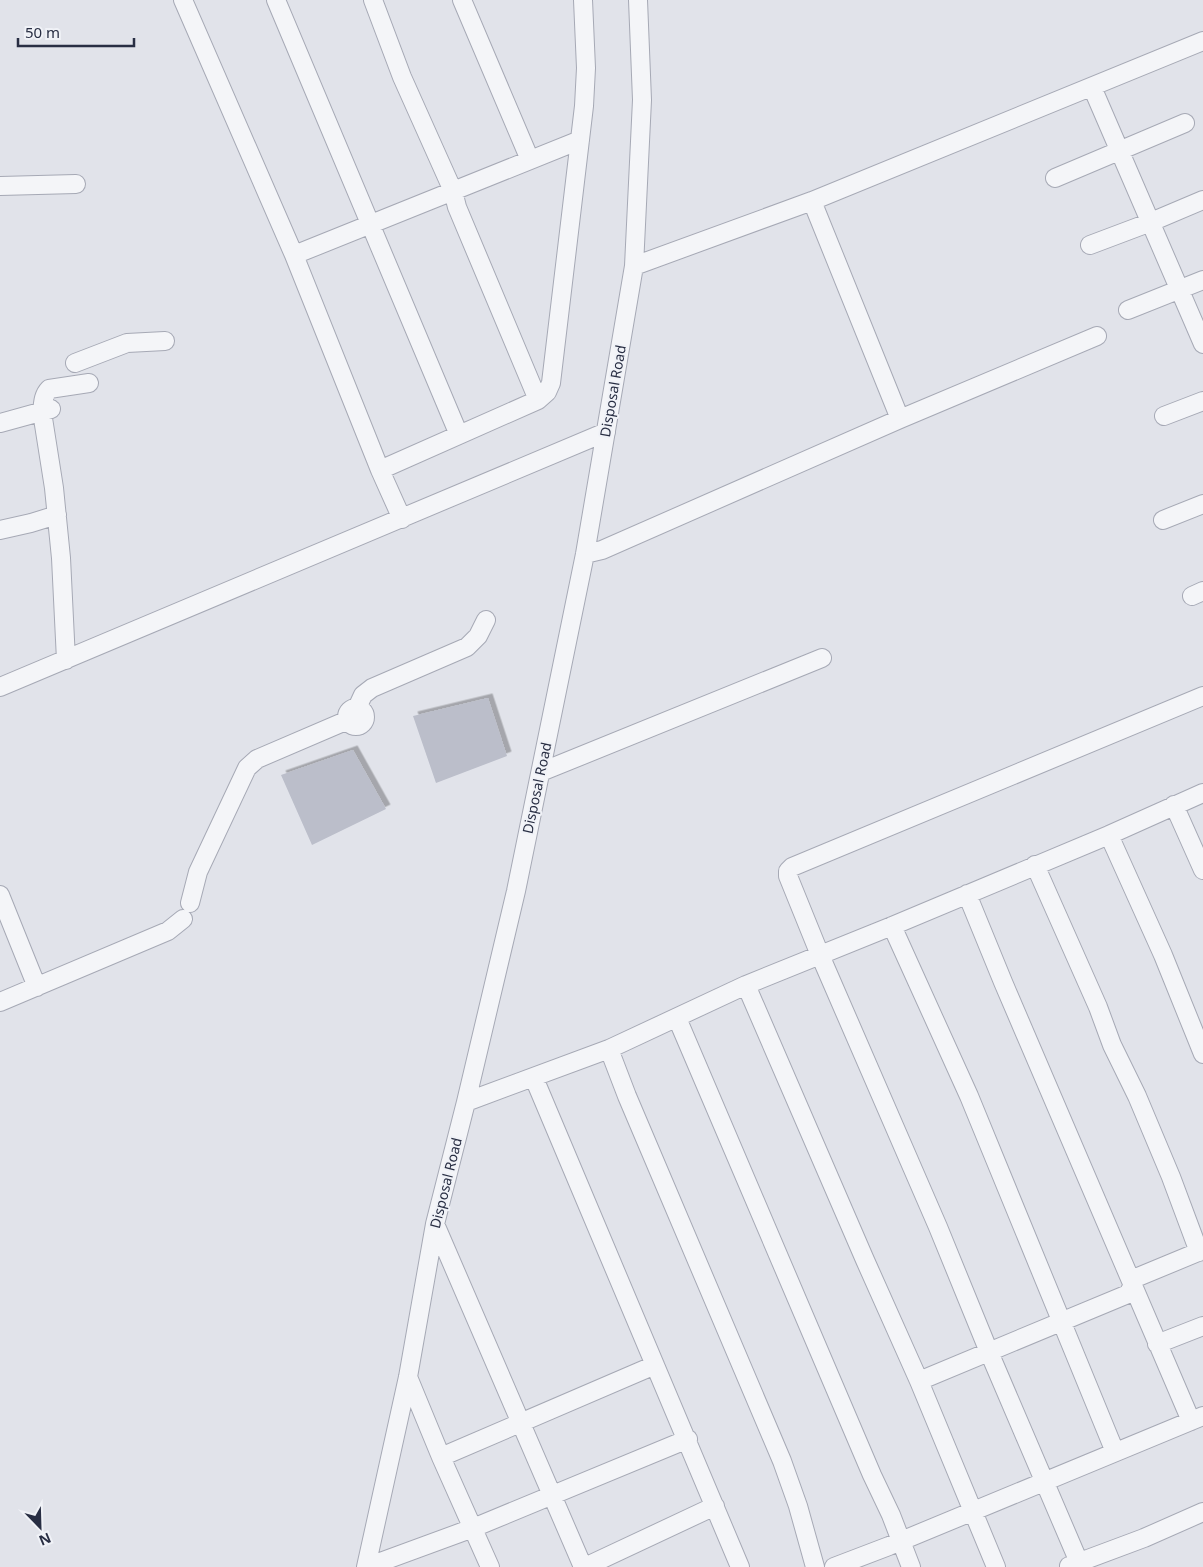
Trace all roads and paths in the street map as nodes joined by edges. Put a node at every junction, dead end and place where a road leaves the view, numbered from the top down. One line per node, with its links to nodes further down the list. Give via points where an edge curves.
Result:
1 (183, 0): 22 (street)
2 (276, 0): 20 (street)
3 (374, 0): 16 (street, via 402,77)
4 (462, 0): 12 (street)
5 (582, 0): 10 (street, via 586,68)
6 (638, 0): 23 (street, Disposal Road, via 642,100)
7 (1203, 41): 8 (street)
8 (1092, 87): 11 (street); 17 (street)
9 (1185, 123): 11 (street)
10 (580, 140): 12 (street); 31 (street, via 551,383)
11 (1120, 151): 13 (street); 19 (street)
12 (530, 160): 16 (street)
13 (1055, 178)
14 (76, 184): 15 (street)
15 (0, 186)
16 (453, 191): 20 (street); 31 (street)
17 (812, 200): 23 (street); 35 (street)
18 (1203, 200): 19 (street)
19 (1151, 222): 21 (street); 25 (street)
20 (370, 224): 22 (street); 38 (street)
21 (1090, 246)
22 (294, 255): 39 (street)
23 (634, 266): 37 (street, Disposal Road)
24 (1203, 280): 25 (street)
25 (1180, 289): 26 (street); 27 (street)
26 (1128, 310)
27 (1196, 311): 30 (street)
28 (1097, 336): 35 (street)
29 (165, 341): 33 (street, via 127,343 74,359 80,387 47,390 44,396)
30 (1203, 344)
31 (538, 400): 38 (street)
32 (1203, 401): 34 (street)
33 (48, 410): 36 (street); 41 (street)
34 (1164, 416)
35 (900, 419): 45 (street, via 602,550)
36 (0, 423)
37 (606, 432): 42 (street); 45 (street, Disposal Road)
38 (459, 435): 39 (street)
39 (380, 470): 42 (street)
40 (1203, 504): 43 (street)
41 (57, 515): 44 (street); 48 (street)
42 (402, 519): 48 (street)
43 (1163, 520)
44 (0, 530)
45 (585, 554): 51 (street, Disposal Road)
46 (486, 620): 62 (street, via 478,636 467,647 372,688 363,695 352,714 257,759 247,768 198,872 187,911 168,931)
47 (822, 658): 51 (street)
48 (66, 660): 49 (street)
49 (0, 687)
50 (1203, 696): 60 (street, via 792,867 788,876)
51 (540, 772): 68 (street, Disposal Road, via 516,891)
52 (1203, 793): 53 (street)
53 (1174, 806): 54 (street); 56 (street)
54 (1109, 835): 55 (street); 66 (street)
55 (1035, 865): 57 (street); 70 (street, via 1141,1105)
56 (1203, 870)
57 (967, 894): 59 (street); 71 (street)
58 (0, 895): 62 (street)
59 (892, 926): 60 (street); 72 (street, via 969,1096)
60 (820, 955): 61 (street); 75 (street)
61 (746, 985): 64 (street); 78 (street)
62 (37, 986): 63 (street)
63 (0, 1002)
64 (677, 1018): 65 (street); 90 (street)
65 (609, 1049): 67 (street); 96 (street, via 782,1461)
66 (1203, 1054)
67 (534, 1078): 68 (street); 76 (street)
68 (466, 1102): 69 (street, Disposal Road)
69 (435, 1224): 77 (street, Disposal Road); 80 (street)
70 (1201, 1251): 71 (street, via 1133,1279)
71 (1132, 1287): 72 (street, via 1128,1294); 74 (street)
72 (1062, 1320): 75 (street); 82 (street)
73 (1203, 1326): 74 (street)
74 (1157, 1344): 79 (street)
75 (988, 1352): 78 (street); 84 (street)
76 (655, 1365): 80 (street); 81 (street)
77 (408, 1378): 83 (street); 92 (street, Disposal Road)
78 (919, 1381): 87 (street)
79 (1197, 1418): 82 (street)
80 (520, 1423): 83 (street); 85 (street)
81 (688, 1439): 85 (street); 86 (street)
82 (1115, 1452): 84 (street)
83 (441, 1457): 89 (street)
84 (1045, 1480): 87 (street); 91 (street)
85 (551, 1495): 89 (street); 94 (street)
86 (715, 1506): 94 (street); 95 (street)
87 (973, 1511): 90 (street); 99 (street)
88 (1203, 1512): 91 (street)
89 (473, 1528): 92 (street); 93 (street)
90 (900, 1541): 97 (street); 98 (street)
91 (1076, 1566)
92 (367, 1567)
93 (490, 1567)
94 (584, 1567)
95 (740, 1567)
96 (815, 1567)
97 (834, 1567)
98 (911, 1567)
99 (996, 1567)

